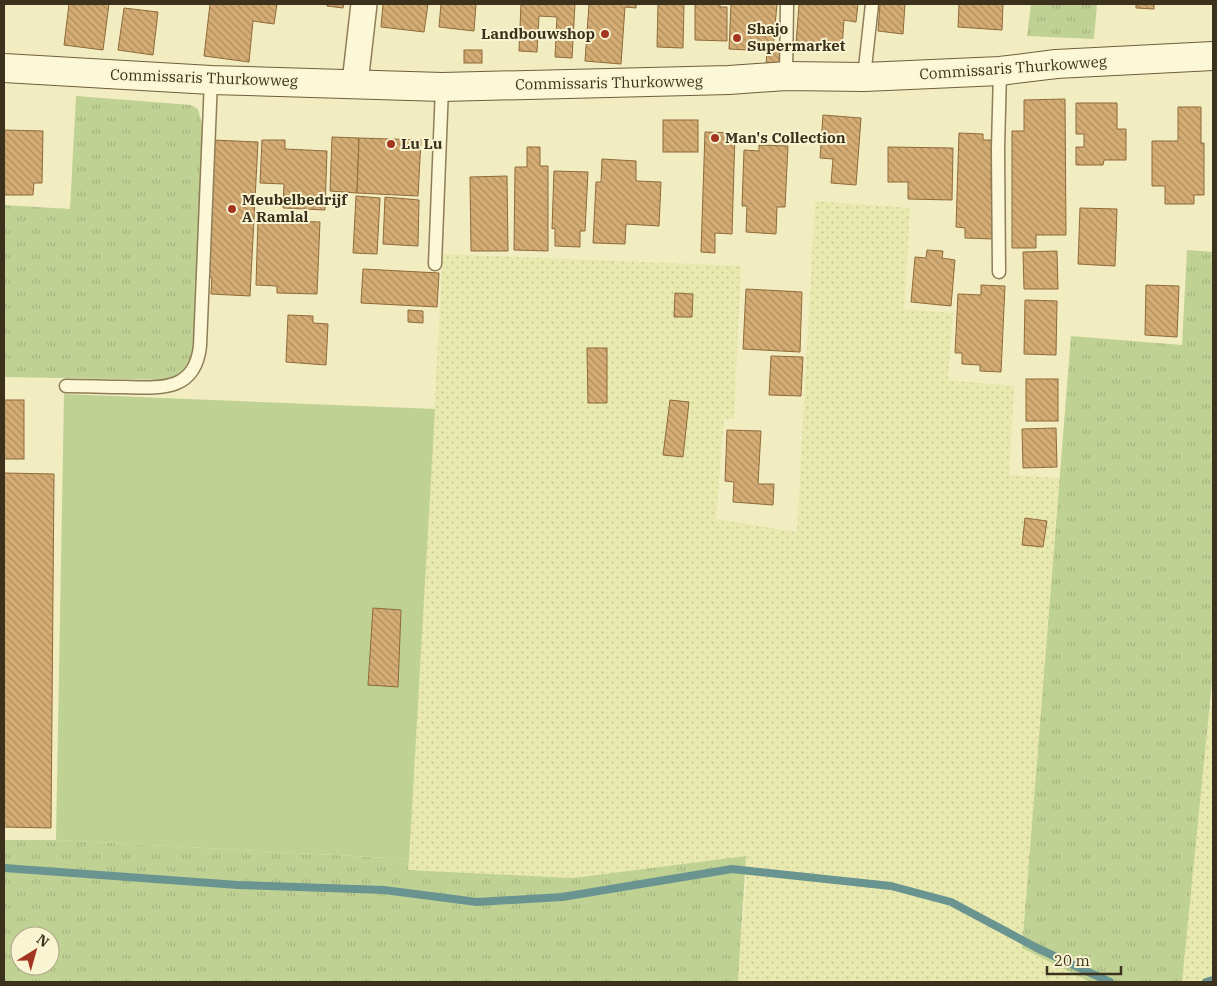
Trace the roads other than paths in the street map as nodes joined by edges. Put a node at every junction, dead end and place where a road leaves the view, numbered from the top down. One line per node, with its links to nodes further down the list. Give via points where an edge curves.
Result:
1 (364, 4): 10 (street)
2 (787, 4): 7 (lane)
3 (872, 4): 8 (lane)
4 (1213, 56): 6 (main road, Commissaris Thurkowweg, via 1056,64)
5 (4, 68): 9 (main road, Commissaris Thurkowweg)
6 (1000, 71): 8 (main road, Commissaris Thurkowweg); 13 (lane)
7 (786, 76): 8 (main road, Commissaris Thurkowweg); 11 (main road, Commissaris Thurkowweg)
8 (864, 77)
9 (211, 80): 10 (main road, Commissaris Thurkowweg); 14 (lane, via 200,346 194,369 185,378 162,388)
10 (355, 83): 11 (main road, Commissaris Thurkowweg)
11 (442, 87): 12 (lane)
12 (435, 264)
13 (999, 272)
14 (66, 386)

